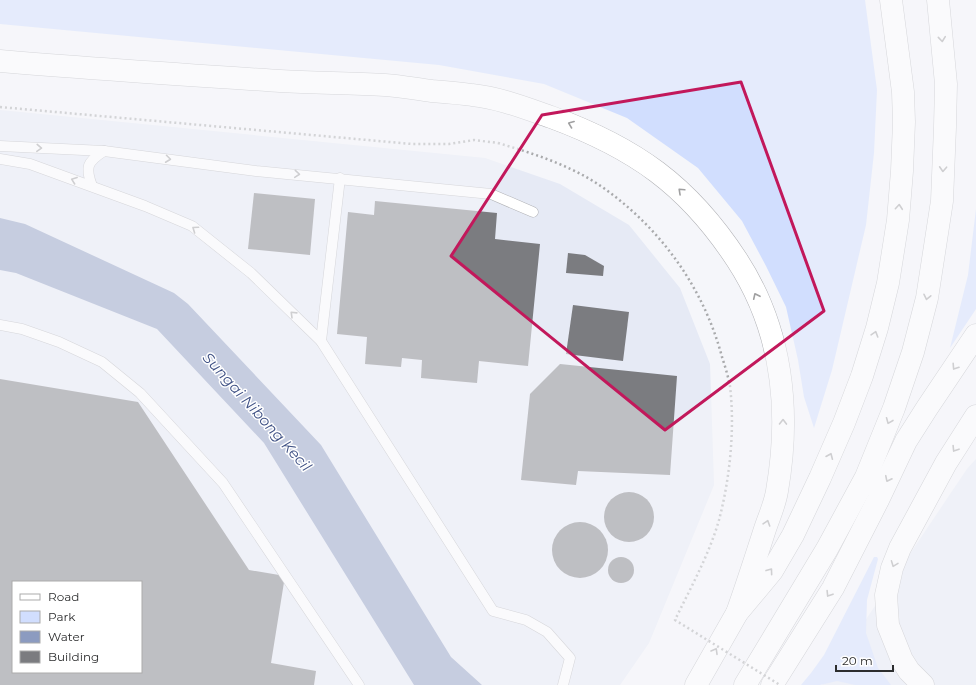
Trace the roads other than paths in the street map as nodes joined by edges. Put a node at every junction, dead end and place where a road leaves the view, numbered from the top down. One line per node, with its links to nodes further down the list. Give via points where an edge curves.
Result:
1 (891, 0): 14 (main road, one-way to 1, via 772,571 793,535 844,423 877,328 888,283 902,171 903,92)
2 (938, 0): 18 (main road, one-way to 18, via 946,84 942,201 927,298 913,352 866,477 827,549)
3 (0, 61): 14 (main road, one-way to 3, via 777,493 784,400 775,348 757,297 723,239 680,189 648,164 612,143 574,126 506,101 474,95 386,85 283,81)
4 (0, 146): 5 (lane, one-way to 5)
5 (104, 151): 7 (lane, one-way to 7, via 256,171); 8 (lane, via 93,158 88,166)
6 (0, 159): 8 (lane, one-way to 6, via 30,164)
7 (340, 178): 9 (lane, via 491,194); 12 (lane)
8 (92, 186): 12 (lane, one-way to 8, via 251,273 192,226)
9 (533, 212)
10 (0, 325): 15 (lane, via 59,342 102,362 140,392 223,483)
11 (976, 335): 19 (main road, one-way to 19, via 906,441 833,588)
12 (321, 341): 16 (lane, via 493,611 526,620 547,632 570,658)
13 (976, 416): 20 (main road, one-way to 20, via 946,463 900,548 886,595 888,625 902,660)
14 (738, 613): 17 (main road, one-way to 14)
15 (359, 685)
16 (563, 685)
17 (696, 685)
18 (745, 685)
19 (772, 685)
20 (923, 685)

